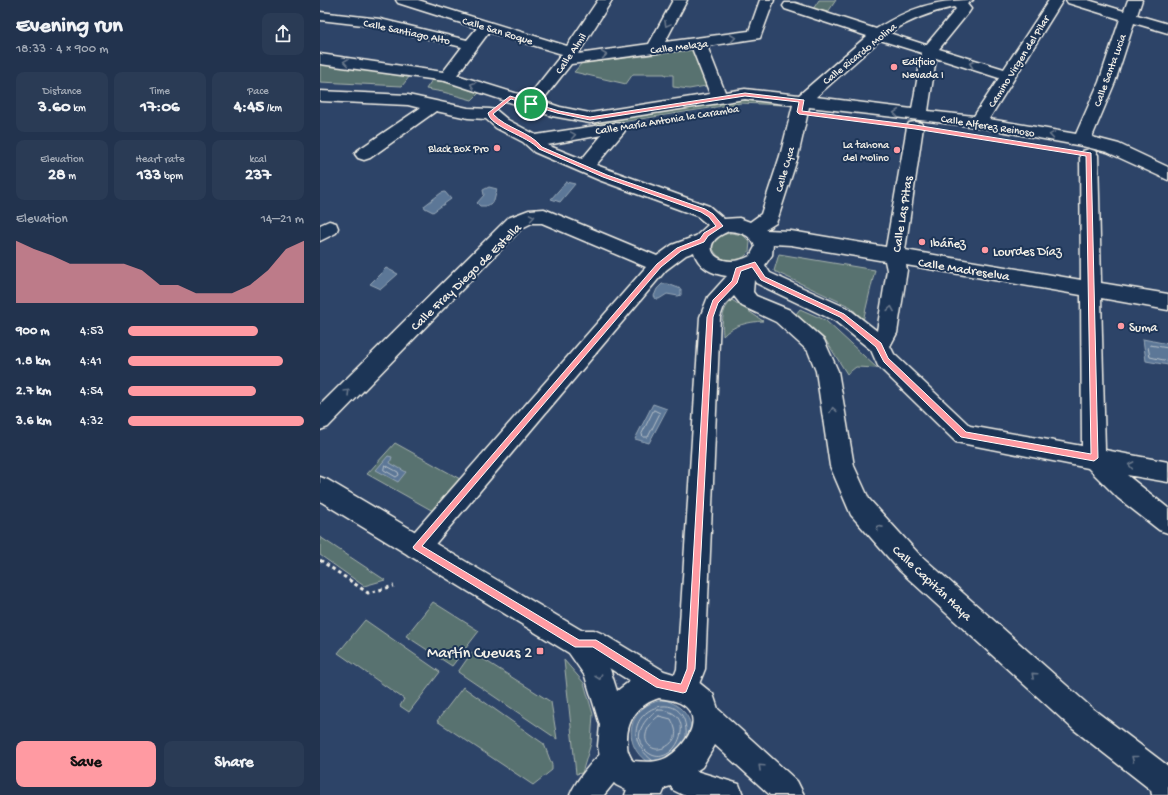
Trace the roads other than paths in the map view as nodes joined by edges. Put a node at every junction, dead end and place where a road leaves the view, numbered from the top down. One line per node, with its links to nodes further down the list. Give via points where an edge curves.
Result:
1 (403, 0): 13 (street, Calle San Roque)
2 (587, 0): 8 (street)
3 (680, 0): 18 (street, one-way to 18)
4 (766, 0): 16 (street, Calle Melaza, one-way to 4, via 755,35)
5 (1056, 0): 22 (street, Camino Virgen del Pilar)
6 (1073, 0): 12 (street)
7 (1135, 0): 12 (street, Calle Santa Lucia)
8 (605, 1): 20 (street, Calle Almil)
9 (962, 1): 15 (street, Calle Ricardo Molina, via 904,17); 19 (street, via 964,9)
10 (790, 6): 15 (street)
11 (320, 16): 17 (street, Calle Santiago Alto, via 380,23)
12 (1128, 18): 14 (street); 35 (street, Calle Santa Lucia)
13 (485, 27): 17 (street); 20 (street, Calle San Roque)
14 (1168, 28)
15 (879, 33): 19 (street); 29 (street, Calle Ricardo Molina)
16 (698, 43): 18 (street, Calle Melaza); 26 (street)
17 (471, 45): 23 (street)
18 (654, 49): 20 (street, Calle Melaza, one-way to 18)
19 (930, 50): 22 (street, one-way to 19); 31 (street, Calle Las Pitas)
20 (568, 56): 27 (street, Calle Almil)
21 (320, 59): 23 (street, Calle María Antonia la Caramba, one-way to 21)
22 (1009, 76): 32 (street, Camino Virgen del Pilar)
23 (447, 77): 25 (street, Calle María Antonia la Caramba, one-way to 23)
24 (320, 96): 28 (street, via 408,100)
25 (510, 97): 27 (street, Calle María Antonia la Caramba); 30 (street)
26 (719, 98): 27 (street, Calle María Antonia la Caramba, via 590,118); 29 (street, Calle María Antonia la Caramba, via 745,94)
27 (531, 104)
28 (433, 106): 30 (street, via 468,113); 36 (street)
29 (801, 107): 31 (street, Calle Alferez Reinoso); 33 (street, Calle María Antonia la Caramba, via 743,106); 40 (street, Calle Cyca, via 789,156 769,218)
30 (490, 114): 34 (street, via 498,123)
31 (917, 121): 32 (street, Calle Alferez Reinoso); 35 (street, Calle Alferez Reinoso); 42 (street, Calle Las Pitas)
32 (979, 122): 35 (street, Calle Alferez Reinoso, one-way to 32)
33 (618, 128): 34 (street, Calle María Antonia la Caramba, one-way to 33); 37 (street)
34 (535, 141): 37 (street, via 540,148)
35 (1086, 147): 38 (street, Calle Alferez Reinoso); 45 (street)
36 (364, 154)
37 (585, 167): 39 (street, via 703,211)
38 (1168, 175)
39 (720, 226): 40 (street, via 737,224); 41 (street, via 706,234)
40 (756, 232): 42 (street, Calle Madreselva); 44 (street, via 764,243 764,251 760,258)
41 (702, 241): 43 (street, via 679,250); 44 (street, via 703,256 717,267)
42 (894, 256): 45 (street, Calle Madreselva); 47 (street, Calle Las Pitas, one-way to 42, via 887,333 897,270)
43 (659, 265): 48 (street, Calle Fray Diego de Estella, one-way to 43, via 515,223 529,217 544,216); 53 (street)
44 (746, 267): 47 (street, via 763,278 842,315); 55 (street, via 715,302 710,317 691,669); 60 (street, Calle Capitán Haya, one-way to 44, via 1083,719 920,573 860,507 842,466 827,371 817,346 783,316 749,301 743,294)
45 (1092, 289): 46 (street, Calle Madreselva); 49 (street)
46 (1168, 302)
47 (878, 345): 49 (street, via 886,360 964,435)
48 (320, 420)
49 (1094, 458): 50 (street, one-way to 49); 52 (street, via 1126,490)
50 (1168, 472)
51 (320, 488): 53 (street)
52 (1168, 522)
53 (417, 547): 54 (street)
54 (578, 644): 55 (street, via 594,643); 57 (street, one-way to 57, via 596,669)
55 (671, 686): 56 (street, via 693,696); 57 (street, via 645,688 632,696 621,708)
56 (706, 717): 59 (street, via 708,734 705,752 696,768); 64 (street, one-way to 56, via 787,791)
57 (614, 723): 58 (street, via 612,741)
58 (616, 758): 61 (street, via 623,772); 62 (street)
59 (683, 780): 61 (street, via 667,787); 63 (street, via 703,789)
60 (1167, 786)
61 (645, 791)
62 (585, 795)
63 (728, 795)
64 (788, 795)

